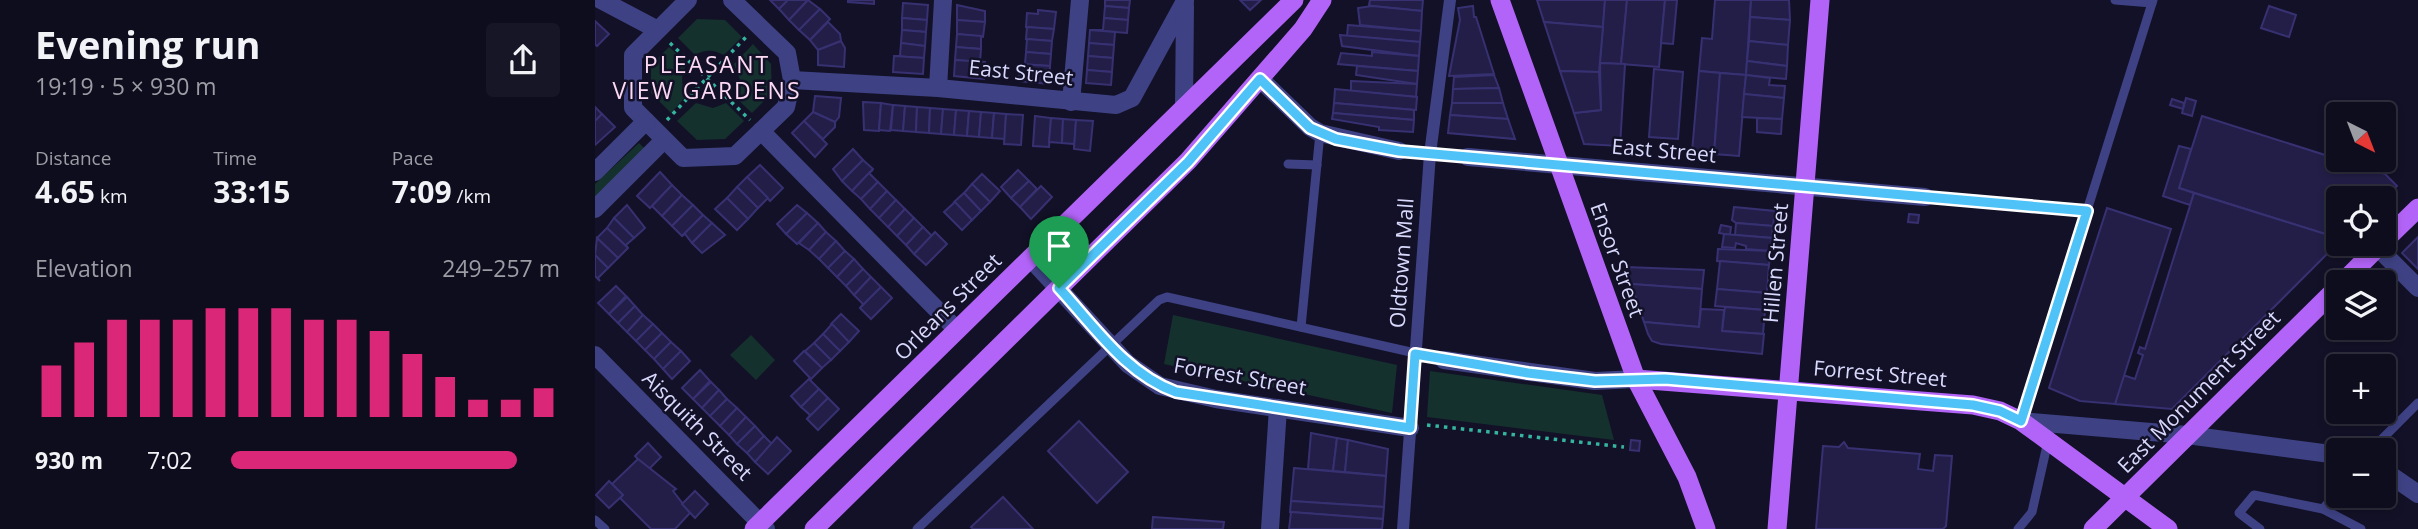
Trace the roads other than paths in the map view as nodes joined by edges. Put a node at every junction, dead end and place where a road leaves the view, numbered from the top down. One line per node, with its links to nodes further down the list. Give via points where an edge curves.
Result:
1 (601, 0): 14 (street)
2 (688, 0): 14 (street)
3 (732, 0): 16 (street, via 787,53)
4 (943, 0): 17 (street)
5 (1080, 0): 18 (street)
6 (1185, 0): 18 (street, East Street, via 1132,99 1116,105); 19 (street)
7 (1294, 0): 19 (main road, Orleans Street)
8 (1322, 0): 15 (main road)
9 (1450, 0): 24 (street, Oldtown Mall)
10 (1500, 0): 27 (main road, Ensor Street)
11 (1820, 0): 30 (main road, Hillen Street)
12 (2115, 0): 13 (lane)
13 (2153, 1): 34 (lane)
14 (656, 29): 20 (street, via 633,55 633,108)
15 (1260, 79): 22 (street, East Street); 40 (main road, via 1188,162)
16 (792, 80): 17 (street, East Street); 21 (street, via 786,107)
17 (938, 88): 18 (street, East Street)
18 (1070, 102)
19 (1184, 107): 38 (main road, Orleans Street)
20 (655, 131): 21 (street, via 683,158 735,156); 29 (street); 33 (street)
21 (761, 131): 44 (street)
22 (1320, 133): 23 (street, East Street); 28 (lane)
23 (1399, 151): 24 (street, East Street)
24 (1430, 154): 25 (street, East Street); 46 (street, Oldtown Mall)
25 (1468, 156): 27 (street, East Street)
26 (1288, 164): 28 (lane)
27 (1557, 164): 30 (street, East Street); 49 (main road, Ensor Street)
28 (1317, 165): 43 (lane)
29 (595, 172)
30 (1805, 186): 31 (street, East Street); 50 (main road, Hillen Street)
31 (1925, 197): 34 (lane, East Street)
32 (2418, 208): 35 (main road)
33 (595, 209)
34 (2087, 211): 53 (lane)
35 (2396, 229)
36 (2369, 256): 39 (main road)
37 (2391, 256): 41 (street)
38 (1030, 258): 40 (street, Forrest Street); 44 (main road, Orleans Street)
39 (2355, 270)
40 (1059, 288): 45 (street, Forrest Street); 67 (main road)
41 (2418, 288)
42 (2326, 299): 55 (main road, East Monument Street)
43 (1301, 327): 45 (lane, via 1167,297); 46 (lane)
44 (957, 330): 65 (main road, Orleans Street)
45 (1110, 344): 52 (street, Forrest Street, via 1128,364 1160,386); 68 (lane)
46 (1415, 354): 48 (street, Forrest Street); 54 (street, Oldtown Mall)
47 (595, 355): 65 (street, Aisquith Street)
48 (1444, 360): 49 (street, Forrest Street, via 1595,381)
49 (1636, 379): 50 (main road, Forrest Street); 71 (main road, Ensor Street, via 1687,477)
50 (1788, 388): 53 (main road, Forrest Street, via 1973,405); 72 (main road, Hillen Street)
51 (2418, 403): 56 (lane)
52 (1278, 408): 54 (street, Forrest Street); 69 (street)
53 (2021, 421): 55 (street, Forrest Street); 57 (main road)
54 (1410, 425): 70 (street, Oldtown Mall)
55 (2187, 435): 58 (street, Forrest Street); 61 (main road, East Monument Street)
56 (2383, 438)
57 (2048, 440): 61 (main road); 73 (lane, via 2032,512)
58 (2326, 453)
59 (2396, 479): 60 (street)
60 (2418, 494)
61 (2125, 497): 74 (main road, East Monument Street); 75 (main road)
62 (2326, 505): 63 (lane)
63 (2323, 509): 76 (lane, via 2254,495 2239,513); 77 (lane)
64 (595, 520): 66 (lane)
65 (760, 527)
66 (605, 529)
67 (814, 529)
68 (917, 529)
69 (1269, 529)
70 (1403, 529)
71 (1706, 529)
72 (1777, 529)
73 (2018, 529)
74 (2093, 529)
75 (2168, 529)
76 (2260, 529)
77 (2361, 529)

